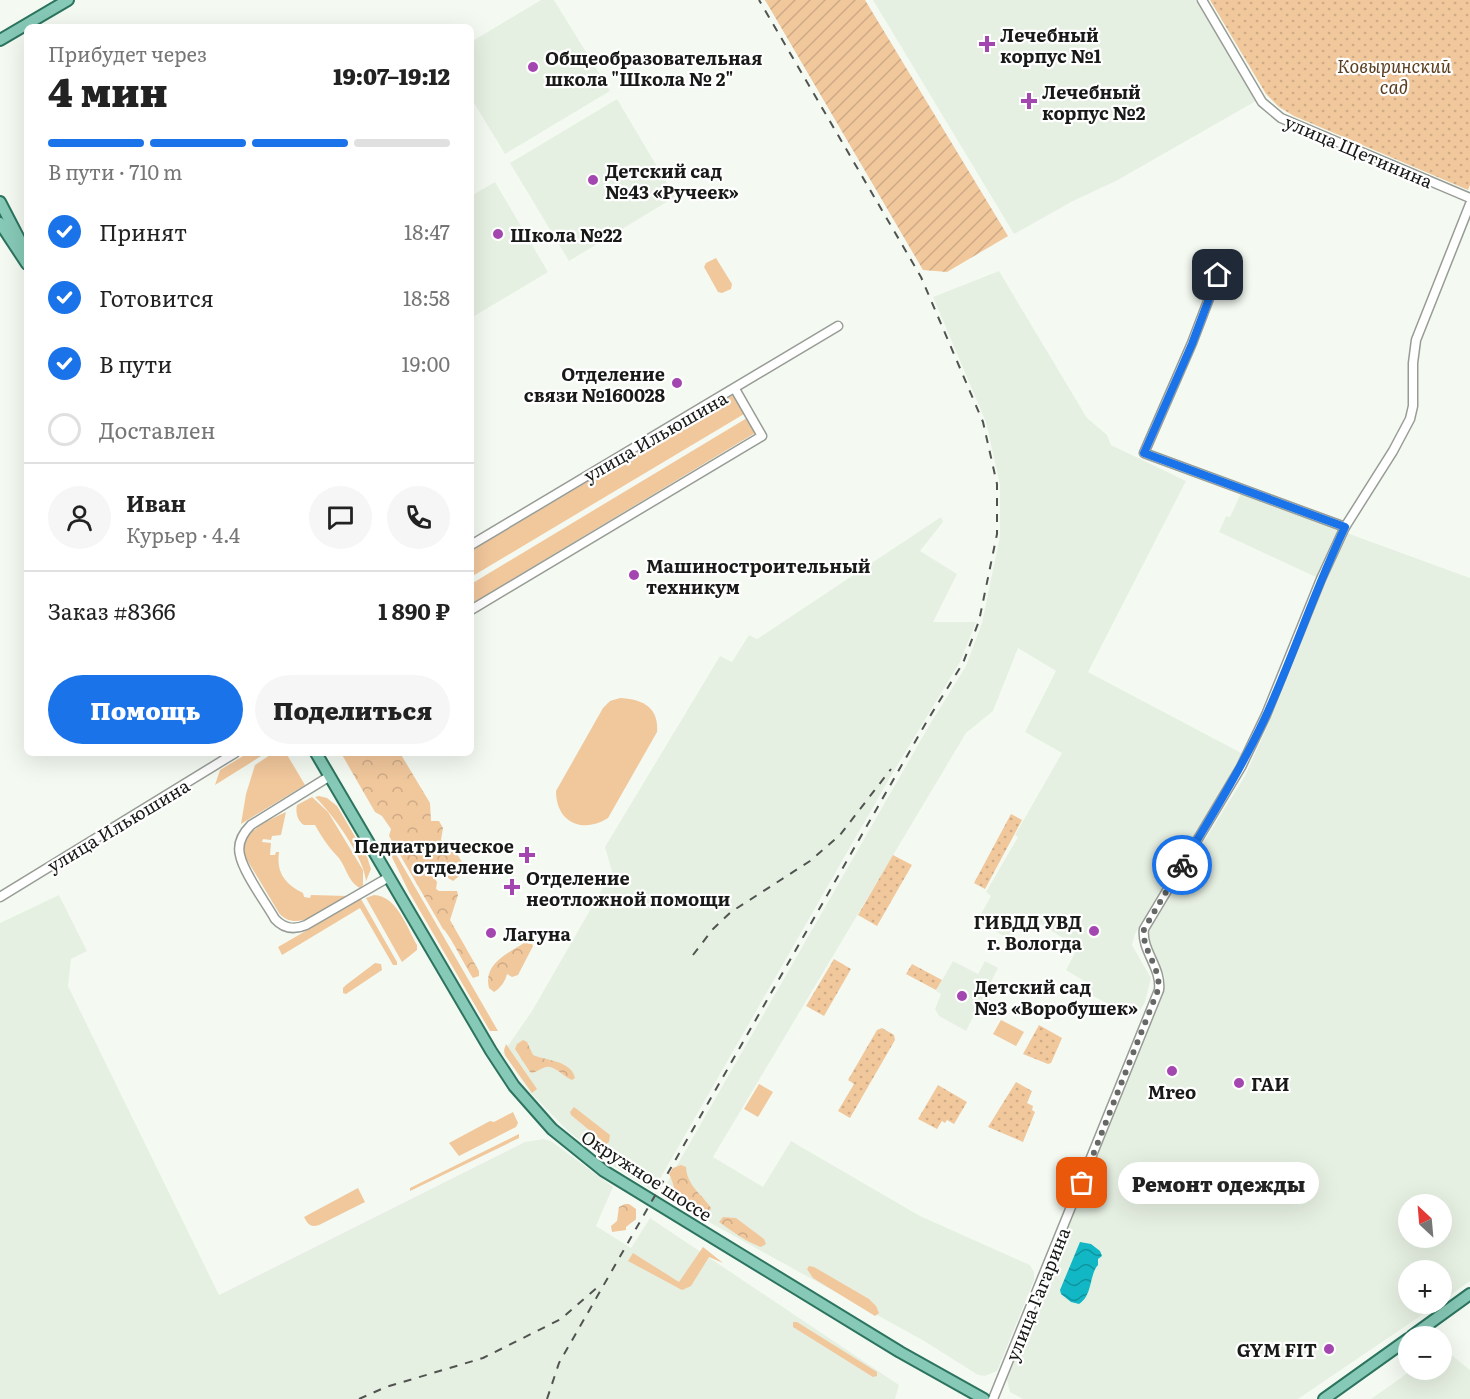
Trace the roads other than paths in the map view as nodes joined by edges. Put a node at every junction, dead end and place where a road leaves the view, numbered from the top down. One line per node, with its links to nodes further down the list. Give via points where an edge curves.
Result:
1 (69, 0): 3 (main road); 4 (main road)
2 (1202, 0): 9 (street, улица Щетинина, via 1262,102 1281,118)
3 (28, 24)
4 (35, 24)
5 (24, 26): 7 (main road)
6 (24, 31): 8 (main road)
7 (0, 40)
8 (0, 48)
9 (1470, 198)
10 (0, 202): 13 (main road)
11 (1470, 204): 18 (street, улица Гагарина, via 1416,340 1410,419)
12 (0, 223): 14 (main road)
13 (24, 248)
14 (24, 259)
15 (1218, 275): 18 (street, via 1144,453)
16 (838, 326): 17 (street, улица Ильюшина)
17 (735, 389): 19 (street, улица Ильюшина); 20 (street, via 762,436)
18 (1345, 527): 30 (street, улица Гагарина, via 1241,766 1144,929 1158,974 1158,990)
19 (474, 543)
20 (474, 608)
21 (230, 756): 25 (street, улица Ильюшина)
22 (318, 756): 23 (main road, Окружное шоссе)
23 (330, 777): 24 (main road, Окружное шоссе); 24 (street, via 251,825 242,835 242,862 270,910 282,926 300,927)
24 (389, 877): 29 (main road, Окружное шоссе, via 503,1069 526,1101 561,1137 651,1201)
25 (0, 897)
26 (1470, 1293): 27 (main road)
27 (1426, 1326)
28 (1398, 1347): 31 (main road)
29 (984, 1399)
30 (993, 1399)
31 (1324, 1399)

